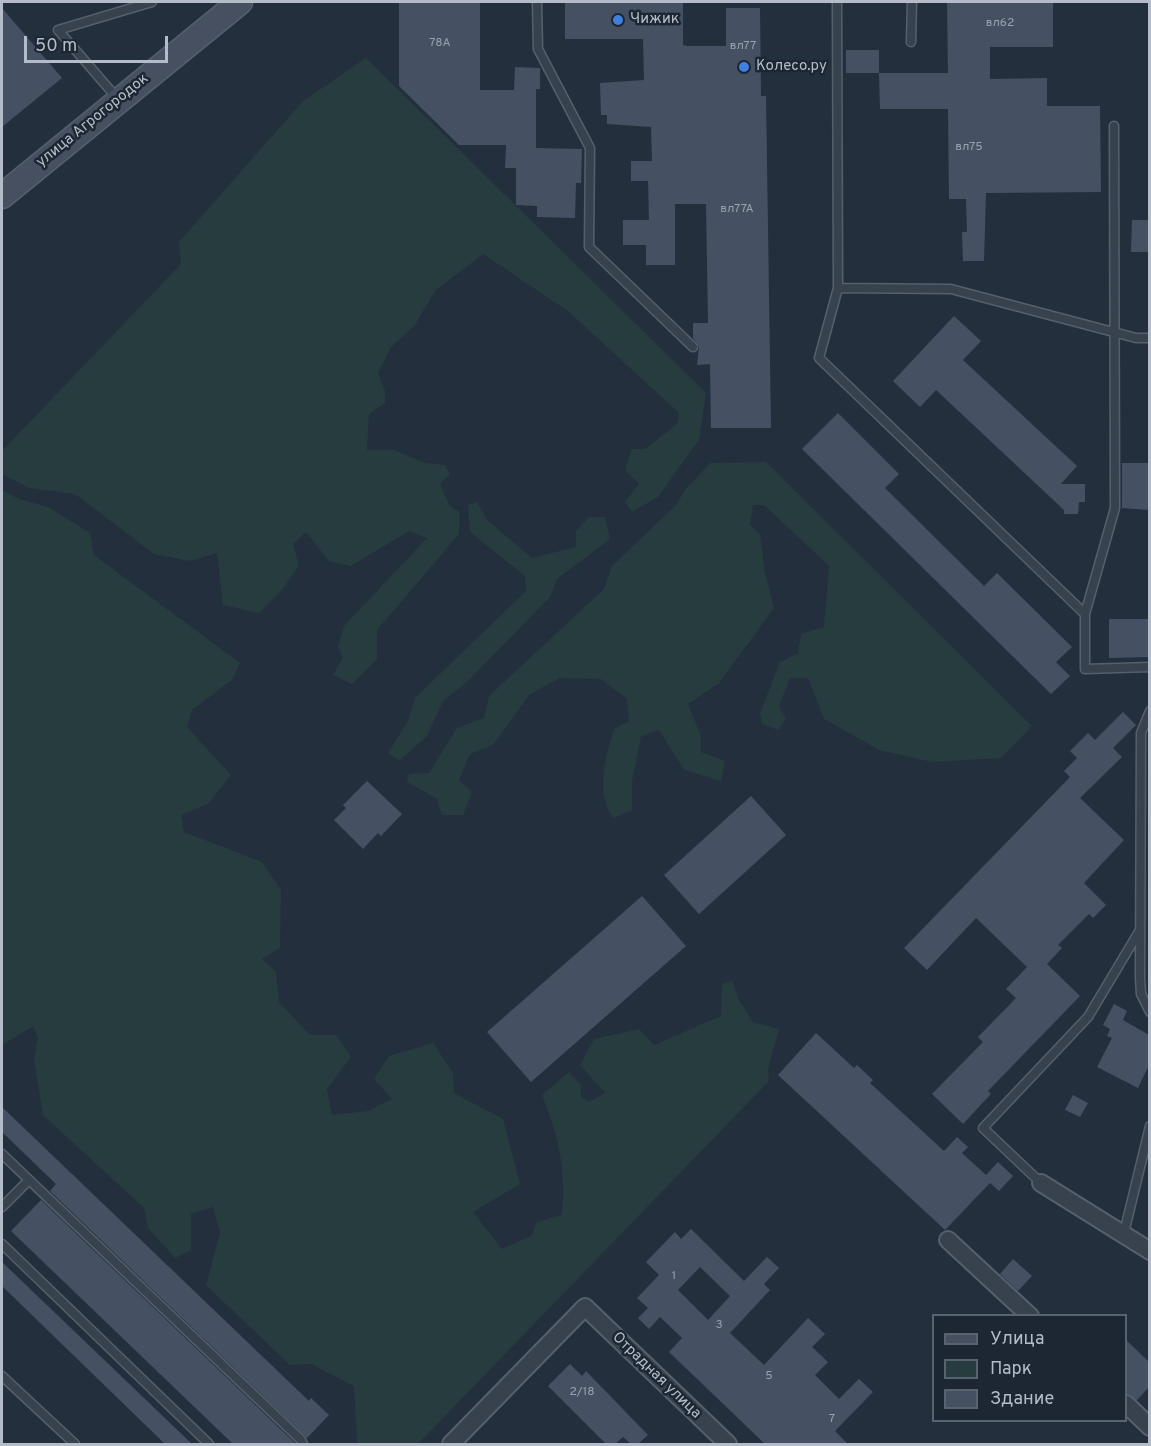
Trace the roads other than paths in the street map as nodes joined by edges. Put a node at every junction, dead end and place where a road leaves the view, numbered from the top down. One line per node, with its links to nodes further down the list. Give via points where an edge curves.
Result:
1 (152, 2): 7 (lane, via 58,30)
2 (240, 2): 7 (street, улица Агрогородок)
3 (537, 2): 13 (lane, via 538,49 590,148 589,247)
4 (837, 2): 10 (lane)
5 (912, 2): 6 (lane)
6 (911, 42)
7 (119, 100): 9 (street, улица Агрогородок)
8 (1114, 126): 11 (lane)
9 (2, 196)
10 (838, 288): 11 (lane, via 951,289); 14 (lane, via 819,358)
11 (1115, 332): 12 (lane); 14 (lane, via 1115,508)
12 (1149, 338)
13 (693, 347)
14 (1085, 614): 15 (lane, via 1084,669)
15 (1149, 668)
16 (1149, 711): 17 (lane, via 1142,733)
17 (1140, 930): 18 (lane, via 1141,994); 22 (lane, via 1088,1017 982,1128)
18 (1149, 1012)
19 (1149, 1126): 24 (lane)
20 (2, 1154): 21 (lane)
21 (29, 1180): 23 (lane); 34 (lane)
22 (1041, 1183): 24 (street)
23 (2, 1207)
24 (1124, 1233): 27 (street)
25 (948, 1240): 28 (street)
26 (2, 1244): 33 (lane)
27 (1149, 1251)
28 (1028, 1314)
29 (2, 1376): 32 (lane)
30 (1127, 1406): 31 (street)
31 (1149, 1427)
32 (75, 1444)
33 (209, 1444)
34 (303, 1444)
35 (451, 1444): 36 (street, Отрадная улица, via 585,1307)
36 (728, 1444)

